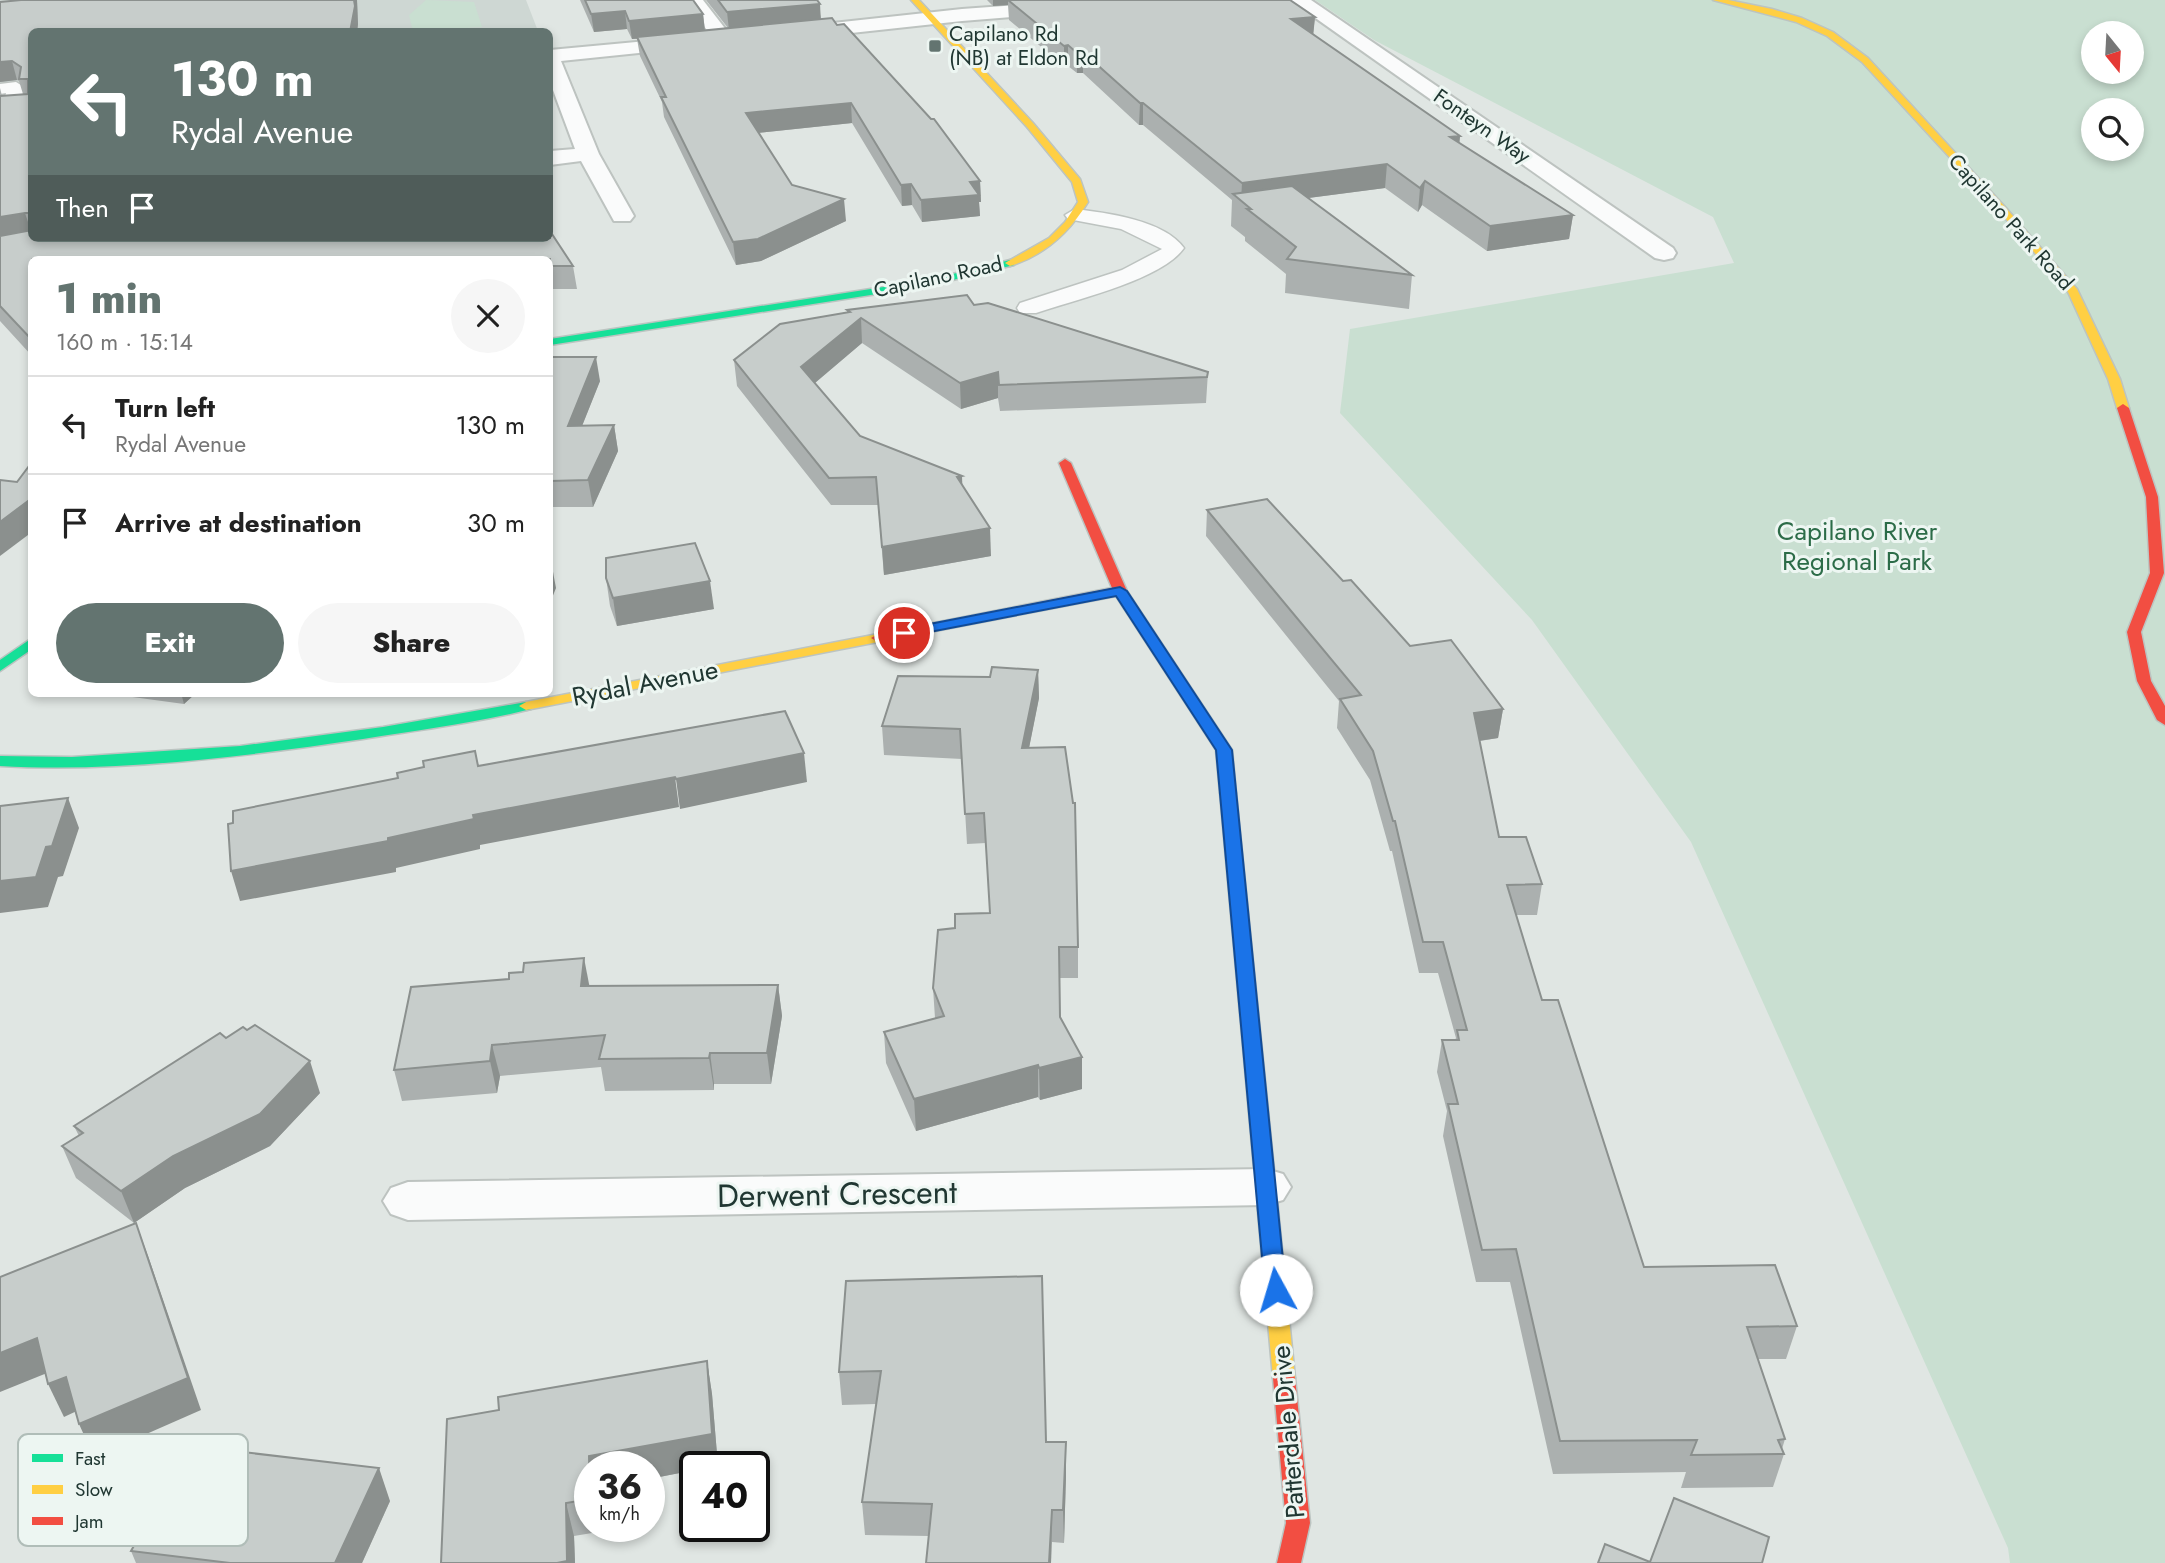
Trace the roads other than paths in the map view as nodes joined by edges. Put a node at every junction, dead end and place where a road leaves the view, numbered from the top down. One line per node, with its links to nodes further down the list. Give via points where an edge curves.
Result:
1 (694, 0): 8 (street, via 731,40)
2 (915, 0): 6 (street)
3 (1157, 0): 6 (street)
4 (1299, 0): 16 (street, Fonteyn Way)
5 (1717, 0): 23 (street, Capilano Park Road, via 1799,20 1829,34 1865,60 2073,291 2114,379 2152,497 2157,573 2134,632 2144,681)
6 (933, 19): 7 (street); 14 (street, via 1077,181 1083,202)
7 (777, 35)
8 (553, 57)
9 (553, 64): 12 (street)
10 (0, 89): 11 (lane, via 16,87)
11 (14, 108)
12 (589, 154): 13 (street); 15 (street)
13 (553, 158)
14 (1075, 215): 17 (lane, via 1129,223 1174,248 1169,256 1138,270); 18 (street, Capilano Road, via 1066,230 1044,246 983,271)
15 (622, 216)
16 (1664, 253)
17 (1028, 308)
18 (553, 342)
19 (1065, 463): 20 (street, Patterdale Drive)
20 (1120, 591): 24 (street, Rydal Avenue, via 390,732 235,753 38,764); 25 (street, Patterdale Drive, via 1224,750)
21 (28, 645): 22 (street)
22 (0, 667)
23 (2165, 720)
24 (0, 761)
25 (1266, 1187): 26 (street, Derwent Crescent); 27 (street, Patterdale Drive, via 1298,1523)
26 (408, 1201)
27 (1289, 1563)

